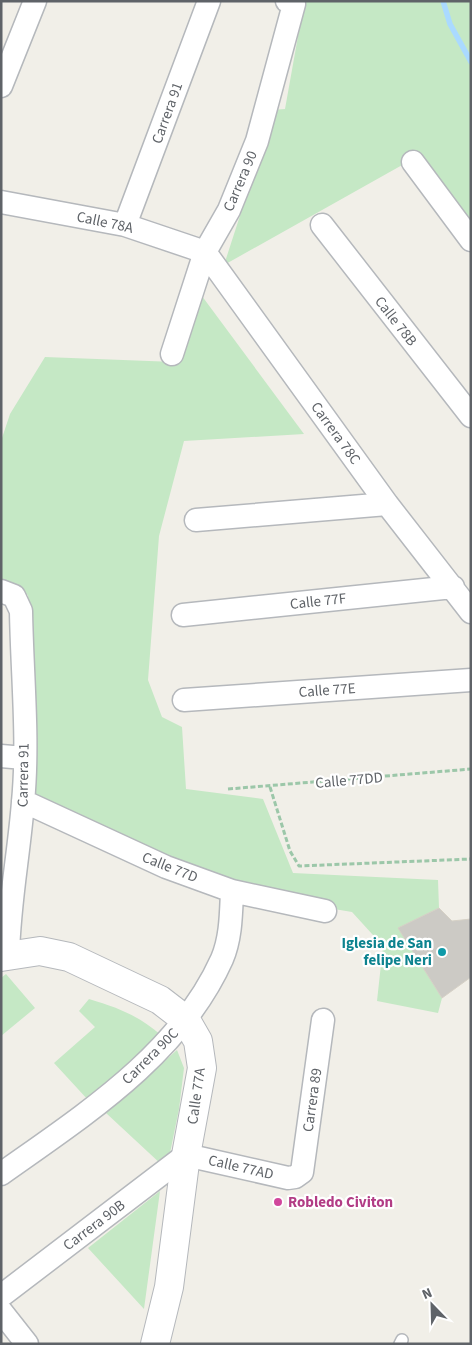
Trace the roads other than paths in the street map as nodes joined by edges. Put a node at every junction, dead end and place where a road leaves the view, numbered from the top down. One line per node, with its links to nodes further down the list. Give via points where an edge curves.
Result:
1 (35, 1): 4 (street)
2 (208, 1): 7 (street, Carrera 91)
3 (291, 2): 10 (street, Carrera 90, via 257,142 229,210)
4 (1, 86)
5 (413, 162): 9 (street)
6 (1, 202): 7 (street, Calle 78A)
7 (125, 225): 10 (street, Calle 78A)
8 (322, 225): 12 (street, Calle 78B)
9 (471, 240)
10 (206, 252): 11 (street, Carrera 90); 13 (street, Carrera 78C)
11 (172, 354)
12 (471, 416)
13 (387, 504): 14 (street); 15 (street, Carrera 78C)
14 (196, 520)
15 (453, 587): 17 (street, Carrera 78C); 18 (street, Calle 77F)
16 (8, 594): 22 (street, Carrera 91, via 21,611)
17 (471, 612)
18 (183, 615)
19 (471, 680): 20 (street, Calle 77E)
20 (184, 700)
21 (1, 756): 22 (street)
22 (24, 758): 23 (street, Carrera 91)
23 (23, 801): 24 (street, Calle 77D, via 166,867); 26 (street, Carrera 91)
24 (232, 891): 25 (street, Calle 77D); 28 (street, Carrera 90C, via 230,929 222,958)
25 (325, 911)
26 (5, 913): 27 (street, Carrera 91)
27 (5, 956): 28 (street, Calle 77A, via 40,952 69,957 160,1000)
28 (186, 1020): 30 (street, Calle 77A, via 198,1040 202,1068); 31 (street, Carrera 90C, via 112,1094)
29 (323, 1020): 32 (street, Carrera 89, via 302,1172)
30 (186, 1155): 32 (street, Calle 77AD); 33 (street, Carrera 90B); 36 (street, Calle 77A, via 169,1287)
31 (1, 1174)
32 (295, 1177)
33 (1, 1296)
34 (1, 1311): 35 (street)
35 (27, 1344)
36 (155, 1344)

